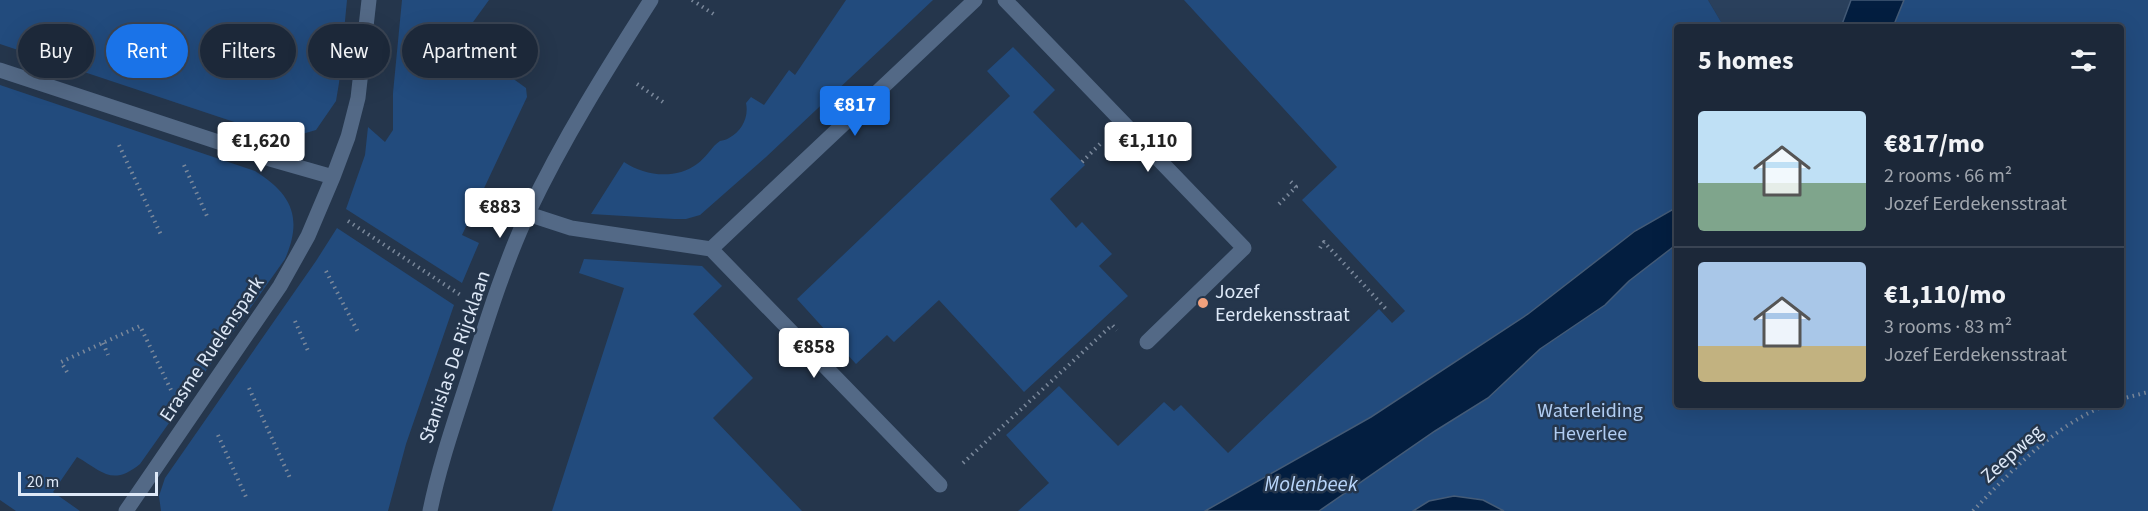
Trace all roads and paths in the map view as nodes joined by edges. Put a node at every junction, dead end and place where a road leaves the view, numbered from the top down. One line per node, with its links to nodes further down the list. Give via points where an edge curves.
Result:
1 (369, 0): 10 (street, Erasme Ruelenspark, via 358,98)
2 (651, 0): 14 (street, Stanislas De Rijcklaan, via 576,123)
3 (692, 0): 6 (path)
4 (975, 0): 19 (street)
5 (1005, 0): 23 (street, via 1244,248)
6 (715, 15)
7 (0, 70): 8 (street)
8 (101, 104): 9 (street); 17 (path)
9 (166, 125): 10 (street); 15 (path)
10 (333, 177): 12 (street, Erasme Ruelenspark)
11 (1290, 182): 13 (path, via 1296,187)
12 (322, 204): 16 (street, Erasme Ruelenspark); 21 (path)
13 (1279, 204)
14 (528, 214): 19 (street, via 571,228); 21 (street, Stanislas De Rijcklaan)
15 (207, 216)
16 (308, 236): 22 (path); 26 (street, Erasme Ruelenspark)
17 (162, 237)
18 (1320, 248): 20 (path, via 1324,242)
19 (711, 249): 34 (street)
20 (1386, 309)
21 (489, 314): 37 (street, Stanislas De Rijcklaan, via 438,473)
22 (357, 332)
23 (1147, 342): 34 (path, via 1138,351 1112,325)
24 (103, 343): 25 (path); 27 (path, via 61,362); 32 (path, via 140,326)
25 (108, 354)
26 (234, 354): 30 (street, Erasme Ruelenspark); 33 (path)
27 (66, 372)
28 (2148, 392): 29 (path)
29 (2124, 398)
30 (202, 401): 32 (street, Erasme Ruelenspark); 35 (path)
31 (2100, 408): 38 (path, Zeepweg, via 2046,442)
32 (187, 424): 36 (street, Erasme Ruelenspark)
33 (290, 477)
34 (940, 485)
35 (246, 497)
36 (126, 511)
37 (430, 511)
38 (1973, 511)

